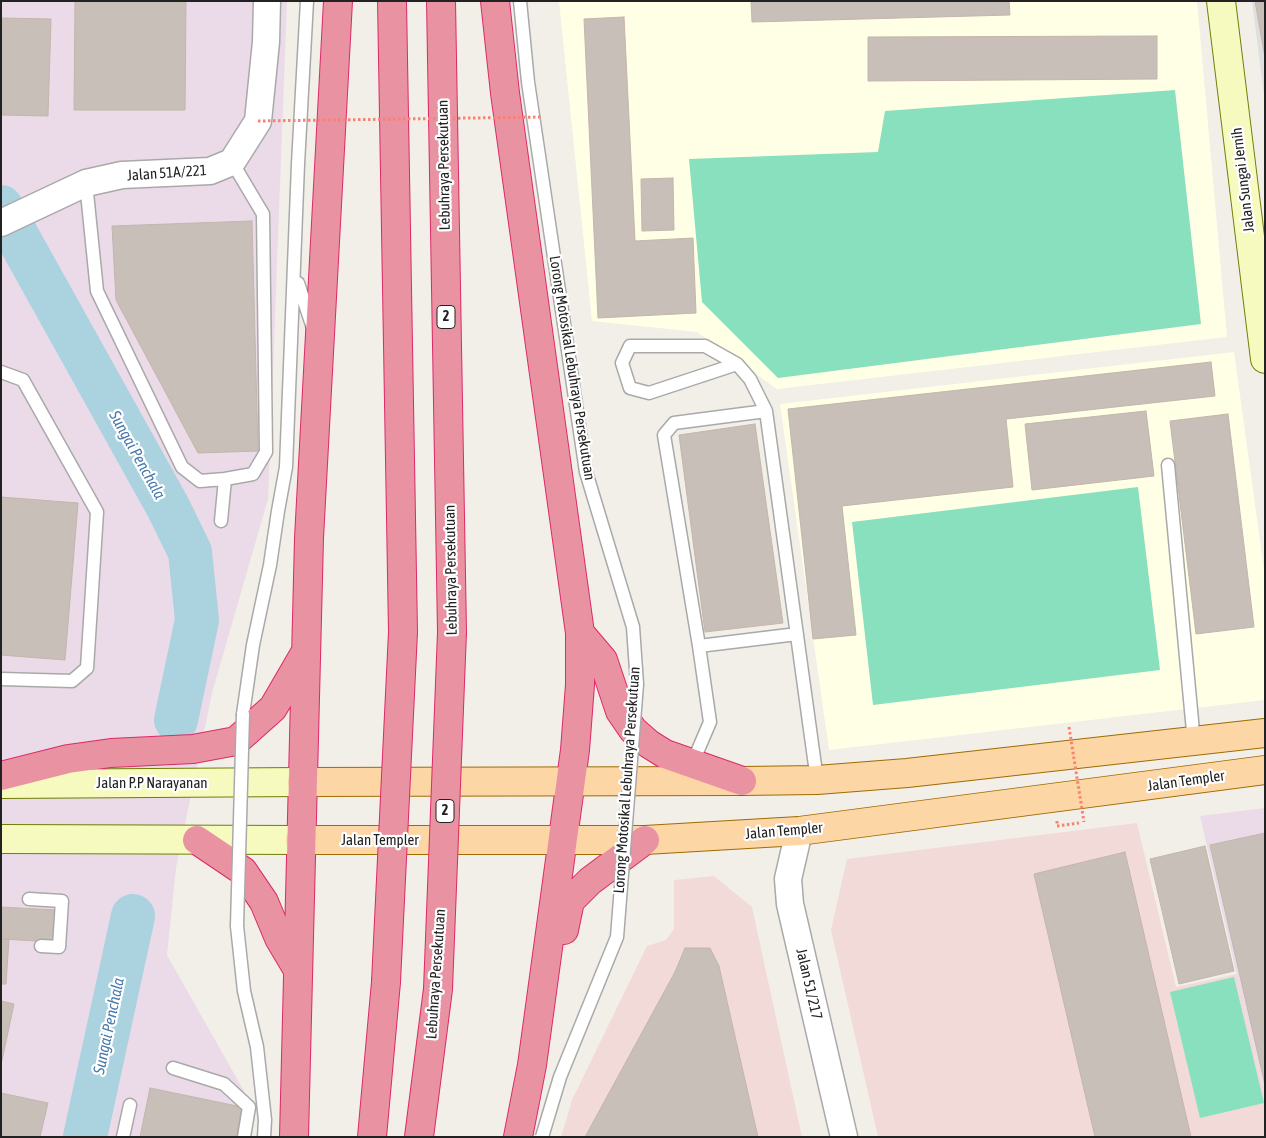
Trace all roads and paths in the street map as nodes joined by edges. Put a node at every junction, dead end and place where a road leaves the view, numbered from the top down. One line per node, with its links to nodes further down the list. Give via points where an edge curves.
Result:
1 (267, 1): 10 (street)
2 (307, 1): 14 (lane)
3 (338, 1): 15 (highway)
4 (392, 1): 56 (highway, bridge, via 403,632 386,982)
5 (441, 1): 57 (highway, Lebuhraya Persekutuan / 2, bridge, via 452,632 438,989)
6 (495, 1): 23 (highway)
7 (520, 1): 59 (lane, Lorong Motosikal Lebuhraya Persekutuan, bridge, via 528,82 586,472 633,626 637,684 617,937 560,1077)
8 (1221, 1): 16 (main road, Jalan Sungai Jernih)
9 (543, 117): 10 (path, bridge)
10 (261, 125): 11 (street)
11 (232, 162): 12 (street, Jalan 51A/221, via 210,171 122,176); 21 (lane, via 263,214 266,452 253,474)
12 (86, 183): 13 (street, Jalan 51A/221); 21 (lane, via 97,291 182,467 200,481)
13 (1, 223)
14 (295, 275): 15 (lane); 54 (lane, bridge, via 286,467 243,714 237,926 244,991 257,1047)
15 (319, 347): 26 (highway)
16 (1265, 359)
17 (737, 364): 17 (lane, via 649,393 630,388 622,363 630,346 705,346); 19 (lane, via 750,379)
18 (1, 372): 27 (lane, via 23,380 97,512 87,668 72,681)
19 (766, 411): 24 (lane); 25 (lane, via 674,423 664,434)
20 (1168, 465): 30 (lane)
21 (224, 479): 22 (lane)
22 (221, 521)
23 (580, 633): 31 (highway, via 603,660 620,711 633,730 665,754); 37 (highway, via 580,685)
24 (796, 634): 25 (lane); 34 (lane)
25 (699, 646): 31 (lane, via 710,722)
26 (306, 650): 33 (highway, via 272,708 236,741 193,749 68,759); 36 (highway)
27 (1, 679)
28 (1069, 727): 39 (path, bridge, via 1084,822)
29 (1265, 733): 30 (main road)
30 (1194, 742): 34 (main road)
31 (692, 764): 35 (highway)
32 (1265, 770): 40 (main road, Jalan Templer)
33 (1, 776)
34 (817, 780): 35 (main road)
35 (742, 781): 37 (main road)
36 (302, 782): 37 (main road); 38 (main road, Jalan P.P Narayanan); 43 (highway)
37 (571, 782): 44 (highway)
38 (1, 784)
39 (1057, 826)
40 (799, 831): 45 (main road, Jalan Templer); 60 (street, Jalan 51/217, via 788,879 790,904)
41 (1, 839): 42 (main road)
42 (197, 840): 43 (main road); 48 (highway, via 243,871 264,902 279,938)
43 (300, 840): 44 (main road, Jalan Templer); 48 (highway)
44 (563, 840): 45 (main road, Jalan Templer); 49 (highway)
45 (645, 840): 49 (highway, via 590,881 570,901)
46 (29, 899): 47 (lane, via 62,901 59,947)
47 (41, 946)
48 (298, 970): 55 (highway)
49 (532, 1065): 58 (highway)
50 (173, 1068): 53 (lane, via 224,1084 249,1107)
51 (130, 1105): 52 (lane)
52 (123, 1137)
53 (244, 1137)
54 (264, 1137)
55 (294, 1137)
56 (372, 1137)
57 (419, 1137)
58 (518, 1137)
59 (542, 1137)
60 (844, 1137)

